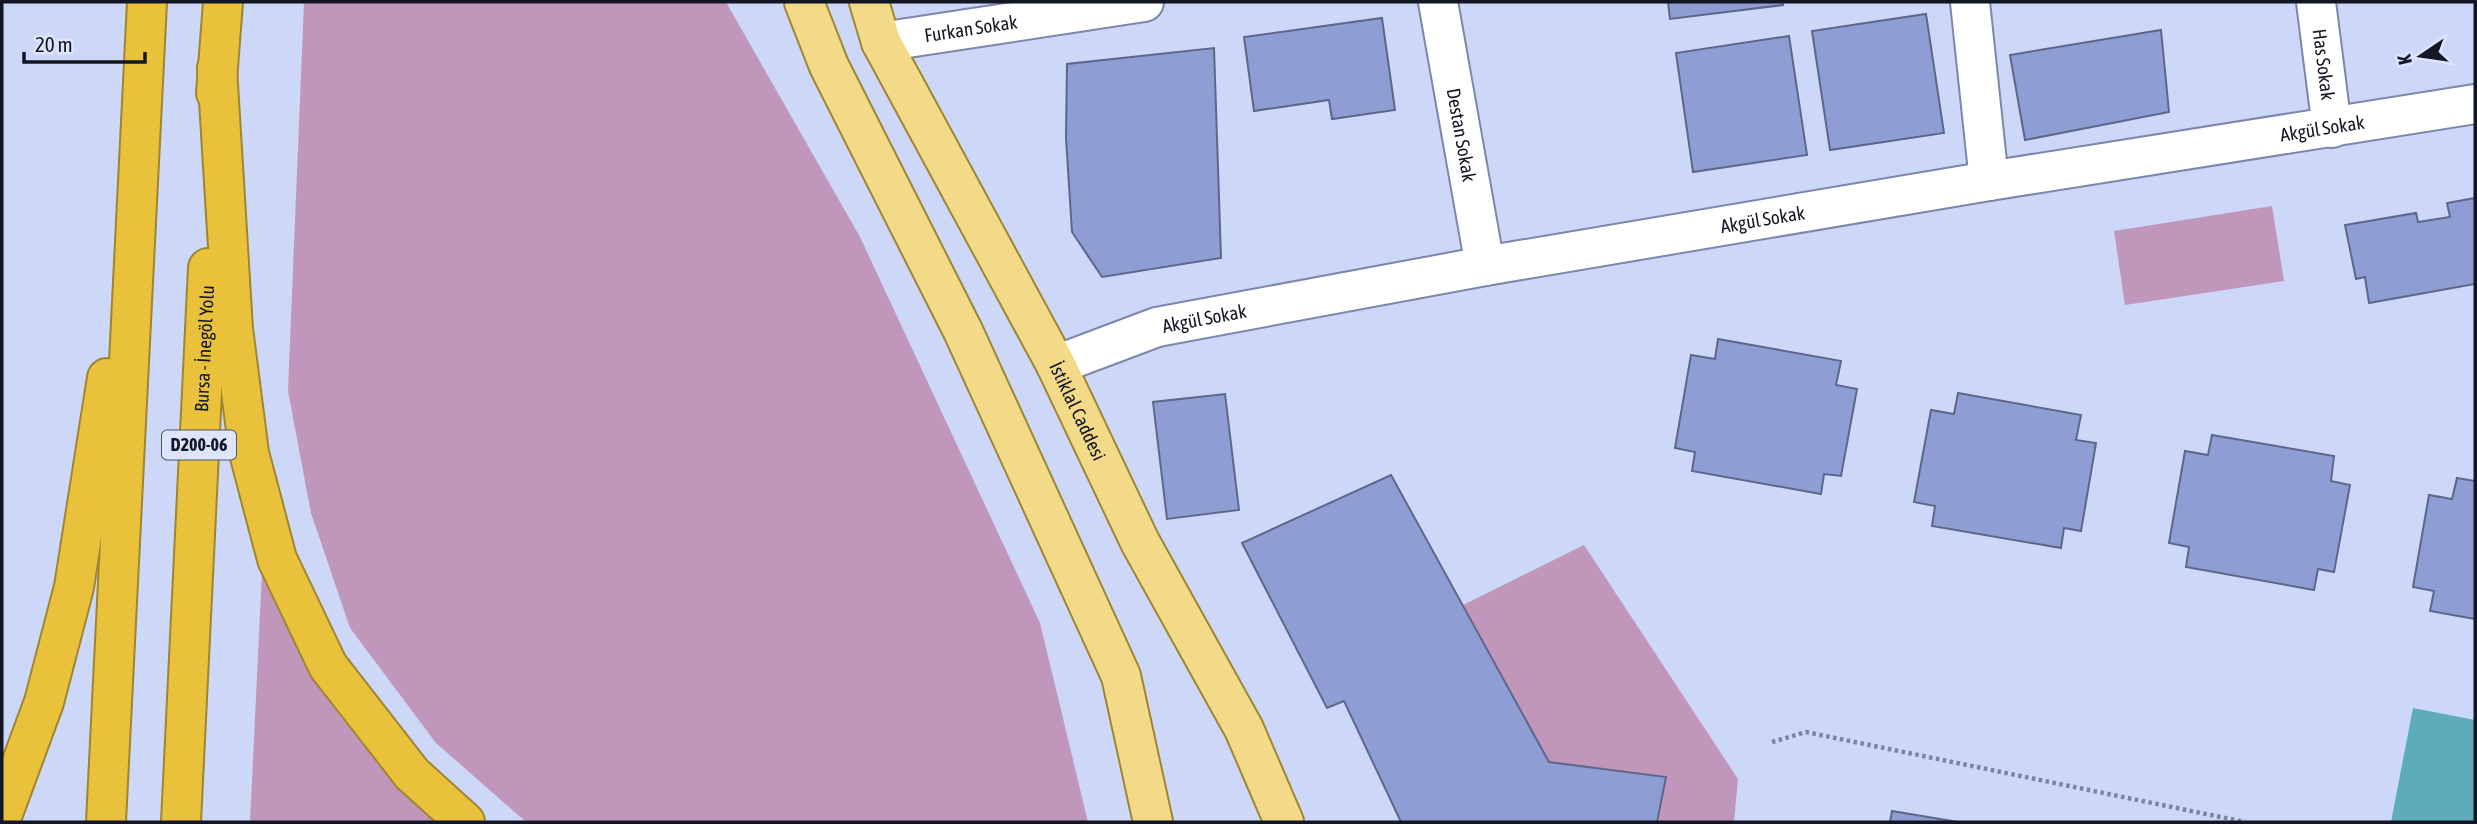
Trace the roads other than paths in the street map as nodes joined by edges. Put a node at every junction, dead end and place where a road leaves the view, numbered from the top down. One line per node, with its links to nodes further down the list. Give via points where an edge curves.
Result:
1 (147, 2): 14 (highway)
2 (223, 2): 10 (highway, Bursa - İnegöl Yolu / D200-06)
3 (804, 2): 21 (main road, via 828,66 963,331 1121,676)
4 (869, 2): 9 (main road, İstiklal Caddesi)
5 (1143, 2): 9 (street, Furkan Sokak)
6 (1438, 2): 15 (street, Destan Sokak)
7 (1970, 2): 13 (street)
8 (2316, 2): 12 (street, Has Sokak)
9 (881, 42): 16 (main road, İstiklal Caddesi)
10 (217, 68): 19 (highway, Bursa - İnegöl Yolu / D200-06); 20 (highway, via 233,329 250,453 277,559 328,666 412,774)
11 (2475, 103): 12 (street, Akgül Sokak)
12 (2332, 128): 13 (street, Akgül Sokak)
13 (1989, 181): 15 (street, Akgül Sokak)
14 (138, 183): 17 (highway, via 74,587 44,702); 18 (highway)
15 (1485, 266): 16 (street, Akgül Sokak, via 1157,327)
16 (1056, 365): 22 (main road, İstiklal Caddesi, via 1140,542 1244,729)
17 (2, 816)
18 (106, 822)
19 (181, 822)
20 (465, 822)
21 (1153, 822)
22 (1284, 822)

